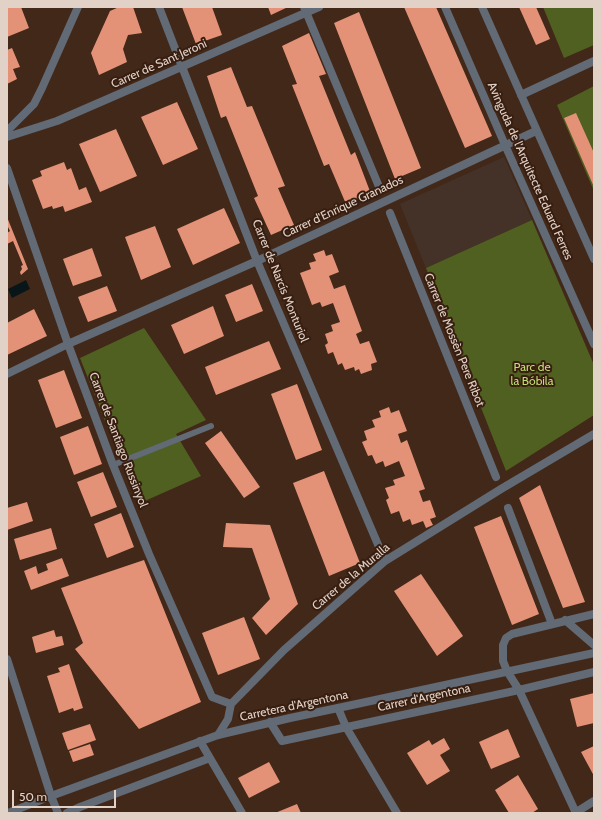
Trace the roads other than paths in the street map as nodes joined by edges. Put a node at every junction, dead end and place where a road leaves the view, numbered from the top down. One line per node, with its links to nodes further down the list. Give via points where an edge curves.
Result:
1 (78, 7): 10 (street, via 34,104)
2 (159, 7): 8 (street, Carrer de Narcís Monturiol)
3 (319, 7): 6 (street, Carrer de Sant Jeroni)
4 (445, 7): 13 (street, Avinguda de l'Arquitecte Eduard Ferres)
5 (482, 7): 9 (street, Avinguda de l'Arquitecte Eduard Ferres)
6 (305, 10): 8 (street, Carrer de Sant Jeroni); 15 (street)
7 (594, 61): 9 (street)
8 (182, 67): 12 (street, Carrer de Sant Jeroni, via 57,121); 18 (street, Carrer de Narcís Monturiol)
9 (521, 95): 11 (street, Avinguda de l'Arquitecte Eduard Ferres)
10 (7, 131)
11 (536, 131): 13 (street, Carrer d'Enrique Granados); 17 (street, Avinguda de l'Arquitecte Eduard Ferres)
12 (7, 137)
13 (505, 145): 18 (street, Carrer d'Enrique Granados); 20 (street, Avinguda de l'Arquitecte Eduard Ferres)
14 (7, 168): 19 (street, Carrer de Santiago Russinyol)
15 (380, 189)
16 (390, 213): 25 (street, Carrer de Mossèn Pere Ribot)
17 (594, 259)
18 (257, 260): 19 (street, Carrer d'Enrique Granados); 27 (street, Carrer de Narcís Monturiol)
19 (68, 344): 21 (street, Carrer d'Enrique Granados); 24 (street, Carrer de Santiago Russinyol)
20 (594, 344)
21 (7, 374)
22 (211, 426): 24 (lane)
23 (594, 434): 27 (street, Carrer de la Muralla)
24 (113, 465): 37 (street, Carrer de Santiago Russinyol, via 212,697)
25 (496, 477)
26 (508, 508): 30 (street)
27 (385, 561): 37 (street, Carrer de la Muralla, via 284,650)
28 (594, 614): 29 (street)
29 (565, 620): 30 (street); 31 (street)
30 (552, 624): 34 (street, via 512,634 506,638 502,657)
31 (594, 645)
32 (594, 653): 34 (street, Carretera d'Argentona)
33 (7, 659): 44 (street)
34 (507, 671): 36 (street); 38 (street, Carretera d'Argentona)
35 (594, 672): 36 (street, Carrer d'Argentona)
36 (519, 690): 40 (street, Carrer d'Argentona); 52 (street)
37 (231, 704): 41 (street, Carrer de la Muralla, via 228,719)
38 (338, 708): 39 (street, Carretera d'Argentona); 40 (street)
39 (270, 722): 40 (street, Carrer d'Argentona, via 282,742); 41 (street, Carretera d'Argentona)
40 (346, 727): 51 (street)
41 (218, 735): 42 (street, Carretera d'Argentona)
42 (200, 741): 43 (street); 44 (street, Carretera d'Argentona)
43 (210, 758): 49 (street); 50 (street)
44 (51, 796): 47 (street, Carretera d'Argentona); 48 (street)
45 (594, 801): 52 (street)
46 (594, 804): 52 (street)
47 (8, 813)
48 (58, 813)
49 (67, 813)
50 (242, 813)
51 (397, 813)
52 (575, 813)

